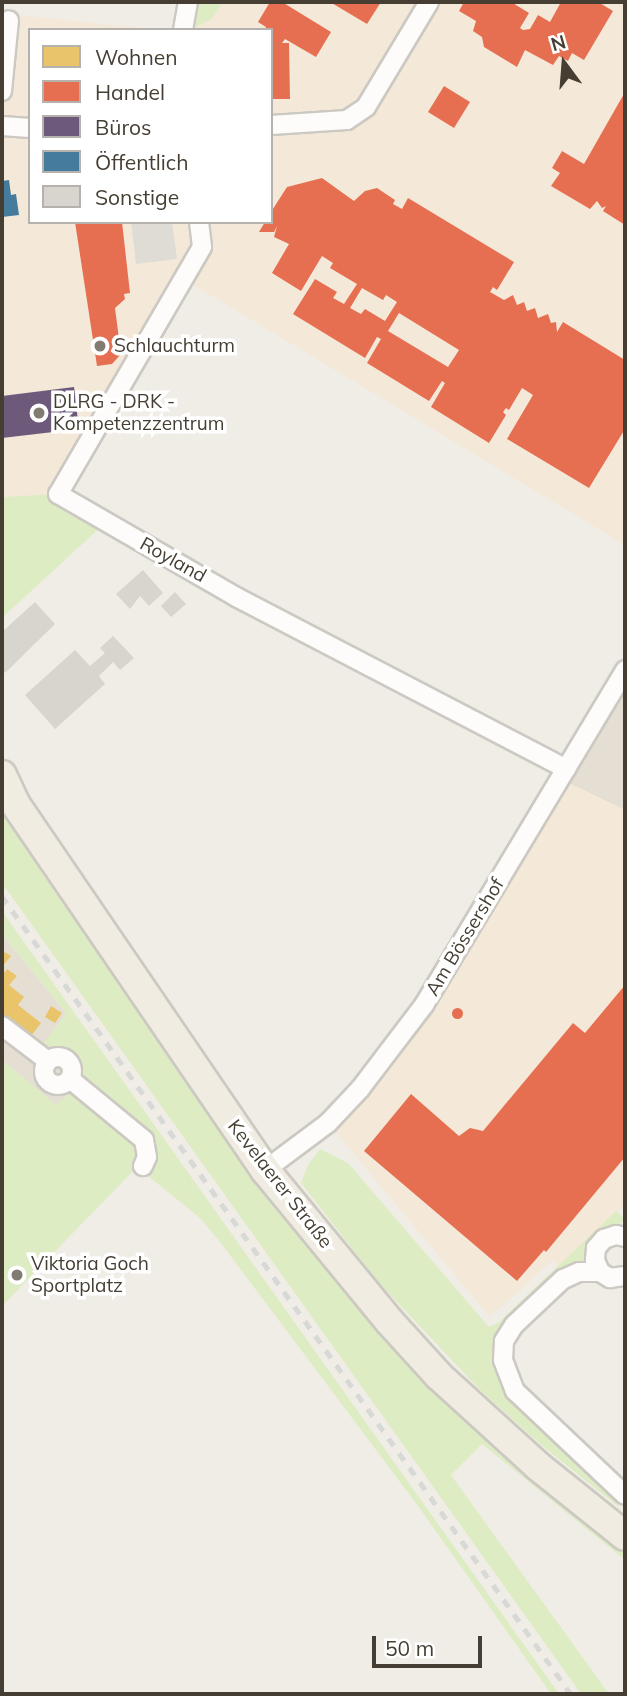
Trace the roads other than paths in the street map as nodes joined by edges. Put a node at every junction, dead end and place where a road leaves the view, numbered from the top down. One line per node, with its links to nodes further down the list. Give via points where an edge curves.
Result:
1 (188, 2): 4 (street)
2 (429, 2): 6 (street, via 366,107 347,120)
3 (9, 20): 5 (street)
4 (183, 28)
5 (2, 91)
6 (273, 125)
7 (2, 126): 8 (street)
8 (28, 128)
9 (199, 224): 11 (street, Royland, via 202,247 58,494 238,598)
10 (625, 670): 11 (street, Am Bössershof)
11 (566, 769): 15 (street, Am Bössershof, via 424,1005 328,1123)
12 (2, 775): 15 (main road, Kevelaerer Straße, via 16,805)
13 (2, 1026): 14 (street, via 48,1061 44,1070 51,1083 70,1079 144,1140 147,1157)
14 (143, 1166)
15 (265, 1170): 20 (main road, Kevelaerer Straße, via 439,1376 538,1467)
16 (625, 1237): 17 (street, via 604,1239 596,1248)
17 (600, 1272): 18 (street, via 610,1278); 19 (street, via 570,1275 553,1288 508,1333 503,1360 515,1391)
18 (625, 1276)
19 (625, 1495)
20 (625, 1536)

